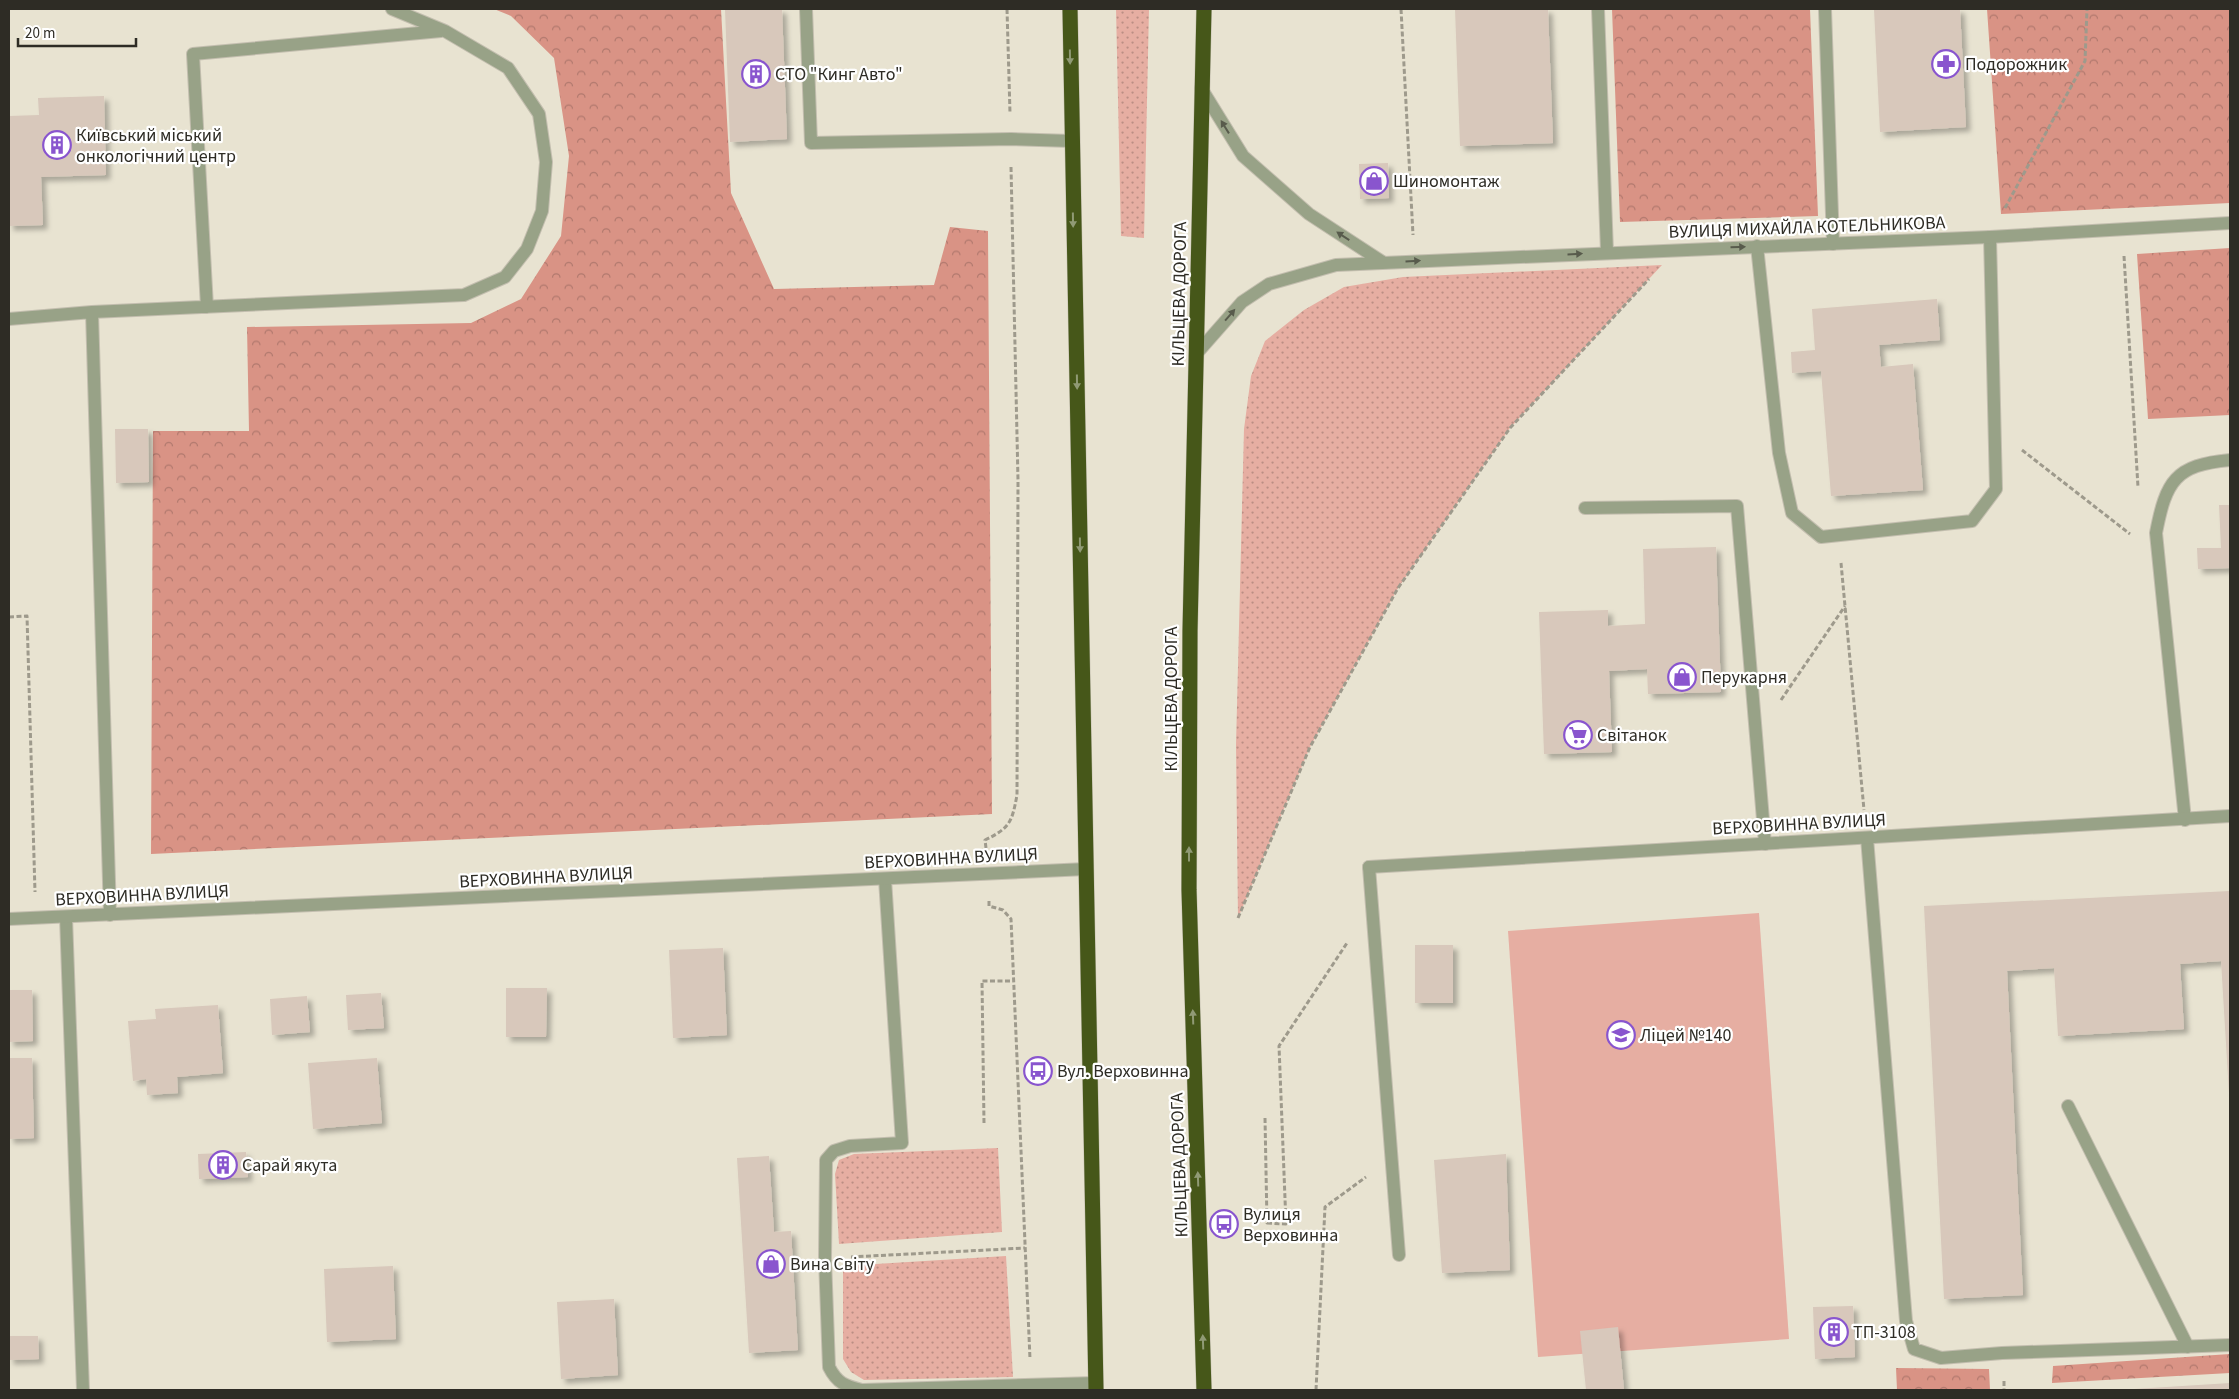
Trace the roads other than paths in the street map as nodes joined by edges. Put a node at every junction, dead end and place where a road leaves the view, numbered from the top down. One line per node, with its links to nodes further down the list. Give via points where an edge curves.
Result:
1 (392, 9): 7 (street)
2 (806, 9): 9 (street, via 811,143)
3 (1070, 9): 9 (highway, one-way to 9)
4 (1204, 9): 8 (highway, КІЛЬЦЕВА ДОРОГА)
5 (1598, 9): 14 (street)
6 (1825, 9): 12 (street)
7 (445, 31): 16 (street, via 193,54); 16 (street, via 508,68 539,114 546,162 542,211 527,249 505,277 464,295)
8 (1201, 88): 15 (street, one-way to 8, via 1309,214 1243,156); 19 (highway, КІЛЬЦЕВА ДОРОГА)
9 (1071, 141): 26 (highway, one-way to 26)
10 (2230, 223): 11 (street, ВУЛИЦЯ МИХАЙЛА КОТЕЛЬНИКОВА)
11 (1990, 237): 12 (street, ВУЛИЦЯ МИХАЙЛА КОТЕЛЬНИКОВА); 13 (street, via 1996,488 1972,521 1821,537 1792,513 1779,453)
12 (1833, 244): 13 (street, ВУЛИЦЯ МИХАЙЛА КОТЕЛЬНИКОВА)
13 (1757, 246): 14 (street, ВУЛИЦЯ МИХАЙЛА КОТЕЛЬНИКОВА, one-way to 13)
14 (1608, 252): 15 (street, ВУЛИЦЯ МИХАЙЛА КОТЕЛЬНИКОВА, one-way to 14)
15 (1384, 263): 19 (street, ВУЛИЦЯ МИХАЙЛА КОТЕЛЬНИКОВА, one-way to 15, via 1242,302 1270,284 1336,265)
16 (207, 307): 17 (street)
17 (92, 312): 18 (street); 28 (street)
18 (9, 319)
19 (1198, 352): 38 (highway, КІЛЬЦЕВА ДОРОГА, one-way to 19, via 1189,890 1190,631)
20 (2230, 460): 23 (street, via 2183,471 2166,492 2156,533)
21 (1585, 508): 25 (street, via 1737,506)
22 (2230, 816): 23 (street, ВЕРХОВИННА ВУЛИЦЯ)
23 (2185, 820): 24 (street, ВЕРХОВИННА ВУЛИЦЯ)
24 (1867, 838): 25 (street, ВЕРХОВИННА ВУЛИЦЯ); 34 (street, via 1906,1321 1914,1349 1941,1358)
25 (1765, 844): 32 (street, ВЕРХОВИННА ВУЛИЦЯ, via 1369,867)
26 (1086, 869): 27 (street, ВЕРХОВИННА ВУЛИЦЯ); 35 (highway)
27 (885, 879): 28 (street, ВЕРХОВИННА ВУЛИЦЯ); 36 (street, via 902,1143 850,1146 834,1151 826,1160 829,1367 843,1386 862,1390)
28 (110, 915): 29 (street, ВЕРХОВИННА ВУЛИЦЯ)
29 (66, 917): 30 (street, ВЕРХОВИННА ВУЛИЦЯ); 37 (street)
30 (9, 919)
31 (2068, 1106): 34 (street)
32 (1399, 1255)
33 (2230, 1345): 34 (street)
34 (2188, 1347)
35 (1095, 1386): 36 (street, via 1031,1385)
36 (976, 1389)
37 (83, 1390)
38 (1204, 1390)

